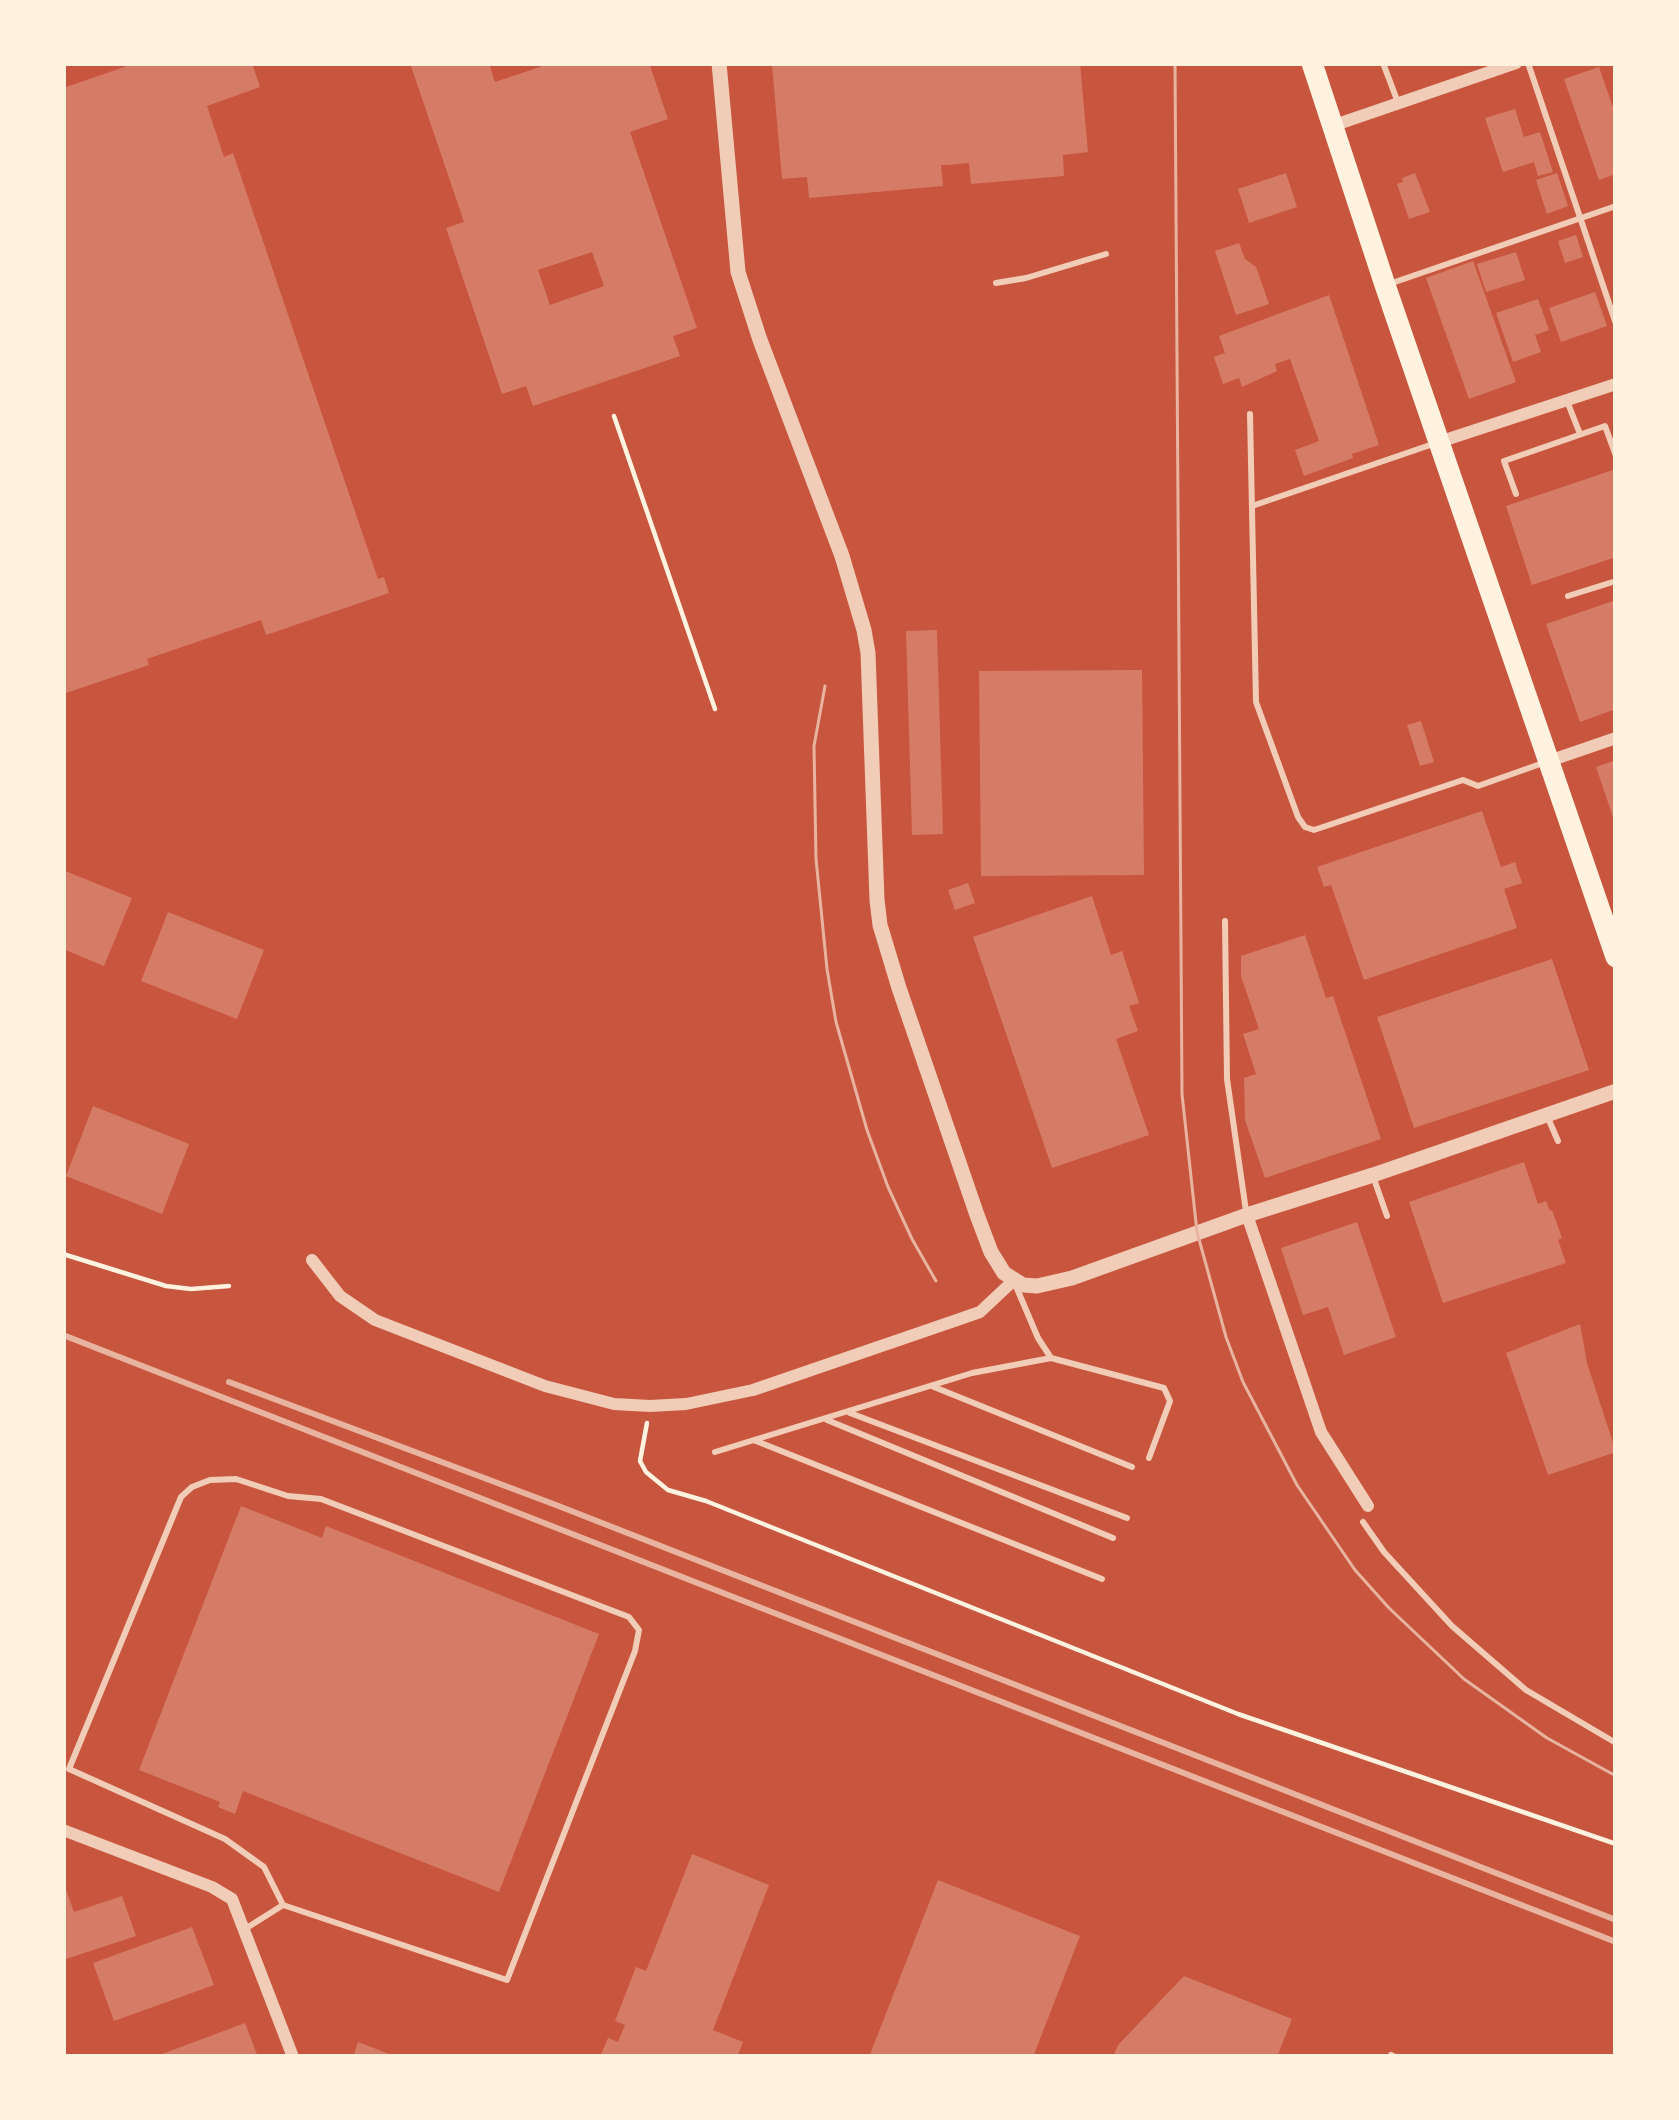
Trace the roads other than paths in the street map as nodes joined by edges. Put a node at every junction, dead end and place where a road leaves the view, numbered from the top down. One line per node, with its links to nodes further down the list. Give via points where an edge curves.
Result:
1 (719, 63): 35 (street, via 738,272 864,630 886,947 976,1215)
2 (1312, 63): 7 (main road)
3 (1384, 63): 6 (lane)
4 (1516, 63): 6 (street)
5 (1528, 63): 9 (lane)
6 (1398, 104): 7 (street)
7 (1333, 126): 12 (main road)
8 (1616, 206): 9 (lane)
9 (1580, 218): 12 (lane); 13 (lane)
10 (1106, 254): 11 (lane)
11 (996, 283)
12 (1385, 285): 18 (main road)
13 (1616, 324)
14 (1616, 384): 15 (street)
15 (1567, 401): 17 (lane); 18 (street)
16 (1250, 414): 21 (lane)
17 (1580, 434): 19 (lane, via 1605,425); 20 (lane, via 1504,461)
18 (1439, 442): 21 (lane); 25 (main road)
19 (1616, 456)
20 (1516, 494)
21 (1252, 506): 25 (lane, via 1256,702 1305,826 1314,830)
22 (1616, 581): 23 (lane)
23 (1568, 596)
24 (1616, 738): 25 (street)
25 (1549, 761): 27 (main road)
26 (1225, 921): 32 (lane, via 1227,1079)
27 (1616, 957)
28 (1616, 1091): 29 (street)
29 (1547, 1115): 30 (lane); 31 (street)
30 (1558, 1141)
31 (1373, 1175): 32 (street); 33 (lane)
32 (1247, 1215): 35 (street, via 1060,1281); 44 (street, via 1321,1432)
33 (1388, 1216)
34 (312, 1260): 35 (street, via 340,1296 375,1319 564,1392 650,1406 753,1390 957,1320 980,1312)
35 (1013, 1281): 36 (lane)
36 (1052, 1358): 37 (lane); 42 (lane, via 1164,1388 1169,1401)
37 (930, 1386): 38 (lane); 43 (lane)
38 (847, 1411): 39 (lane); 45 (lane)
39 (824, 1419): 40 (lane); 47 (lane)
40 (756, 1441): 41 (lane); 48 (lane)
41 (715, 1452)
42 (1149, 1457)
43 (1132, 1467)
44 (1368, 1506)
45 (1127, 1518)
46 (1364, 1522): 49 (lane, via 1452,1626 1526,1690)
47 (1113, 1538)
48 (1102, 1579)
49 (1616, 1743)
50 (69, 1769): 51 (lane); 53 (lane, via 225,1839 264,1867); 53 (lane, via 181,1497 210,1480 321,1499 635,1624 635,1651 507,1980)
51 (63, 1784)
52 (63, 1830): 54 (street, via 223,1892)
53 (283, 1905): 54 (lane)
54 (245, 1929): 55 (street)
55 (293, 2057)

